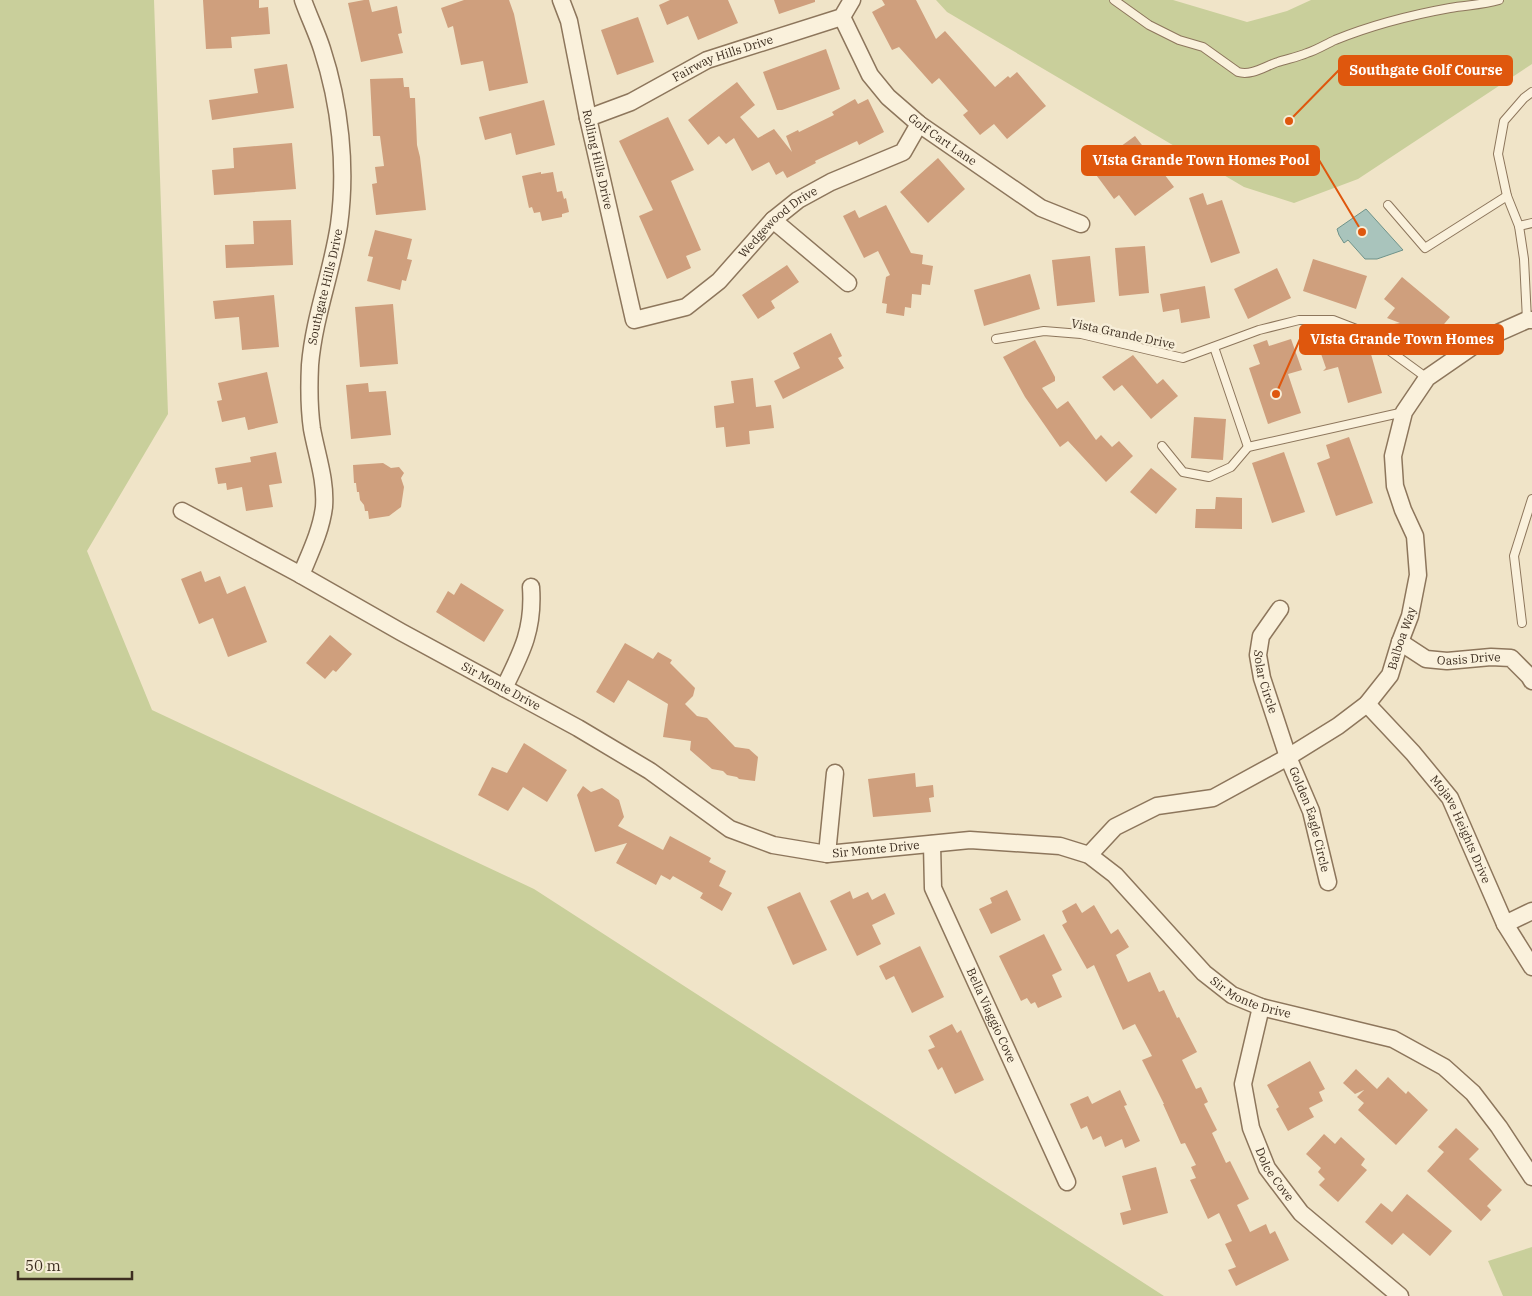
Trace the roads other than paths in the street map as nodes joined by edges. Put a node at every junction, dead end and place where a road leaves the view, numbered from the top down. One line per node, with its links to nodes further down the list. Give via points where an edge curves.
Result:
1 (303, 0): 27 (street, Southgate Hills Drive, via 334,92 342,180 339,223 310,365 312,428 324,484 324,509)
2 (561, 0): 8 (street, Rolling Hills Drive, via 569,21)
3 (852, 0): 6 (street)
4 (1114, 0): 5 (lane, via 1149,25 1179,40 1203,47 1243,73 1306,54 1401,18)
5 (1499, 0)
6 (842, 17): 8 (street, Fairway Hills Drive, via 707,60 632,102); 9 (street, Golf Cart Lane, via 870,75 888,97)
7 (1532, 92): 10 (lane, via 1504,121 1498,154)
8 (588, 118): 17 (street, Rolling Hills Drive)
9 (920, 124): 12 (street, Wedgewood Drive, via 903,152 832,182 798,200); 14 (street, Golf Cart Lane, via 1041,208)
10 (1508, 196): 11 (lane, via 1425,248); 15 (lane)
11 (1388, 205)
12 (773, 220): 16 (street); 17 (street, Wedgewood Drive, via 719,280 686,307)
13 (1532, 223): 15 (lane)
14 (1081, 224)
15 (1519, 226): 18 (lane)
16 (848, 283)
17 (634, 320)
18 (1530, 320): 21 (street, Balboa Way, via 1482,340)
19 (996, 339): 20 (lane, Vista Grande Drive, via 1044,331 1081,334 1182,358)
20 (1214, 347): 21 (lane, Vista Grande Drive, via 1259,330 1299,320 1333,320 1364,332); 24 (lane)
21 (1426, 378): 22 (street, Balboa Way)
22 (1404, 412): 24 (lane); 31 (street, Balboa Way, via 1393,456 1402,510 1415,536 1418,575 1410,616)
23 (1162, 446): 24 (lane, via 1183,472 1209,476 1231,467)
24 (1248, 447)
25 (1532, 499): 30 (lane, via 1514,556)
26 (182, 511): 27 (street, Sir Monte Drive)
27 (301, 575): 33 (street, Sir Monte Drive)
28 (531, 587): 33 (street, via 529,631)
29 (1280, 609): 35 (street, Solar Circle, via 1261,636 1258,655 1262,678)
30 (1522, 623)
31 (1400, 642): 32 (street, Oasis Drive, via 1426,659 1511,658); 34 (street, Balboa Way, via 1390,675)
32 (1532, 681)
33 (504, 688): 38 (street, Sir Monte Drive, via 650,771 730,829 773,845)
34 (1367, 704): 35 (street, Balboa Way); 42 (street, Mojave Heights Drive, via 1450,798)
35 (1288, 757): 39 (street, Balboa Way, via 1213,798 1157,806 1115,826); 40 (street, Golden Eagle Circle, via 1311,811)
36 (835, 773): 38 (street)
37 (932, 844): 38 (street, Sir Monte Drive); 39 (street, Sir Monte Drive, via 970,840 1006,842 1060,846); 46 (street, Bella Viaggio Cove, via 933,888)
38 (827, 854)
39 (1089, 855): 44 (street, Sir Monte Drive, via 1115,875 1204,974 1232,995)
40 (1328, 882)
41 (1532, 911): 42 (street)
42 (1505, 924): 43 (street, Mojave Heights Drive)
43 (1532, 967)
44 (1260, 1007): 45 (street, Sir Monte Drive, via 1393,1039 1444,1067 1473,1093); 47 (street, Dolce Cove, via 1243,1084 1251,1128 1267,1168 1301,1213)
45 (1532, 1177)
46 (1067, 1182)
47 (1400, 1296)

